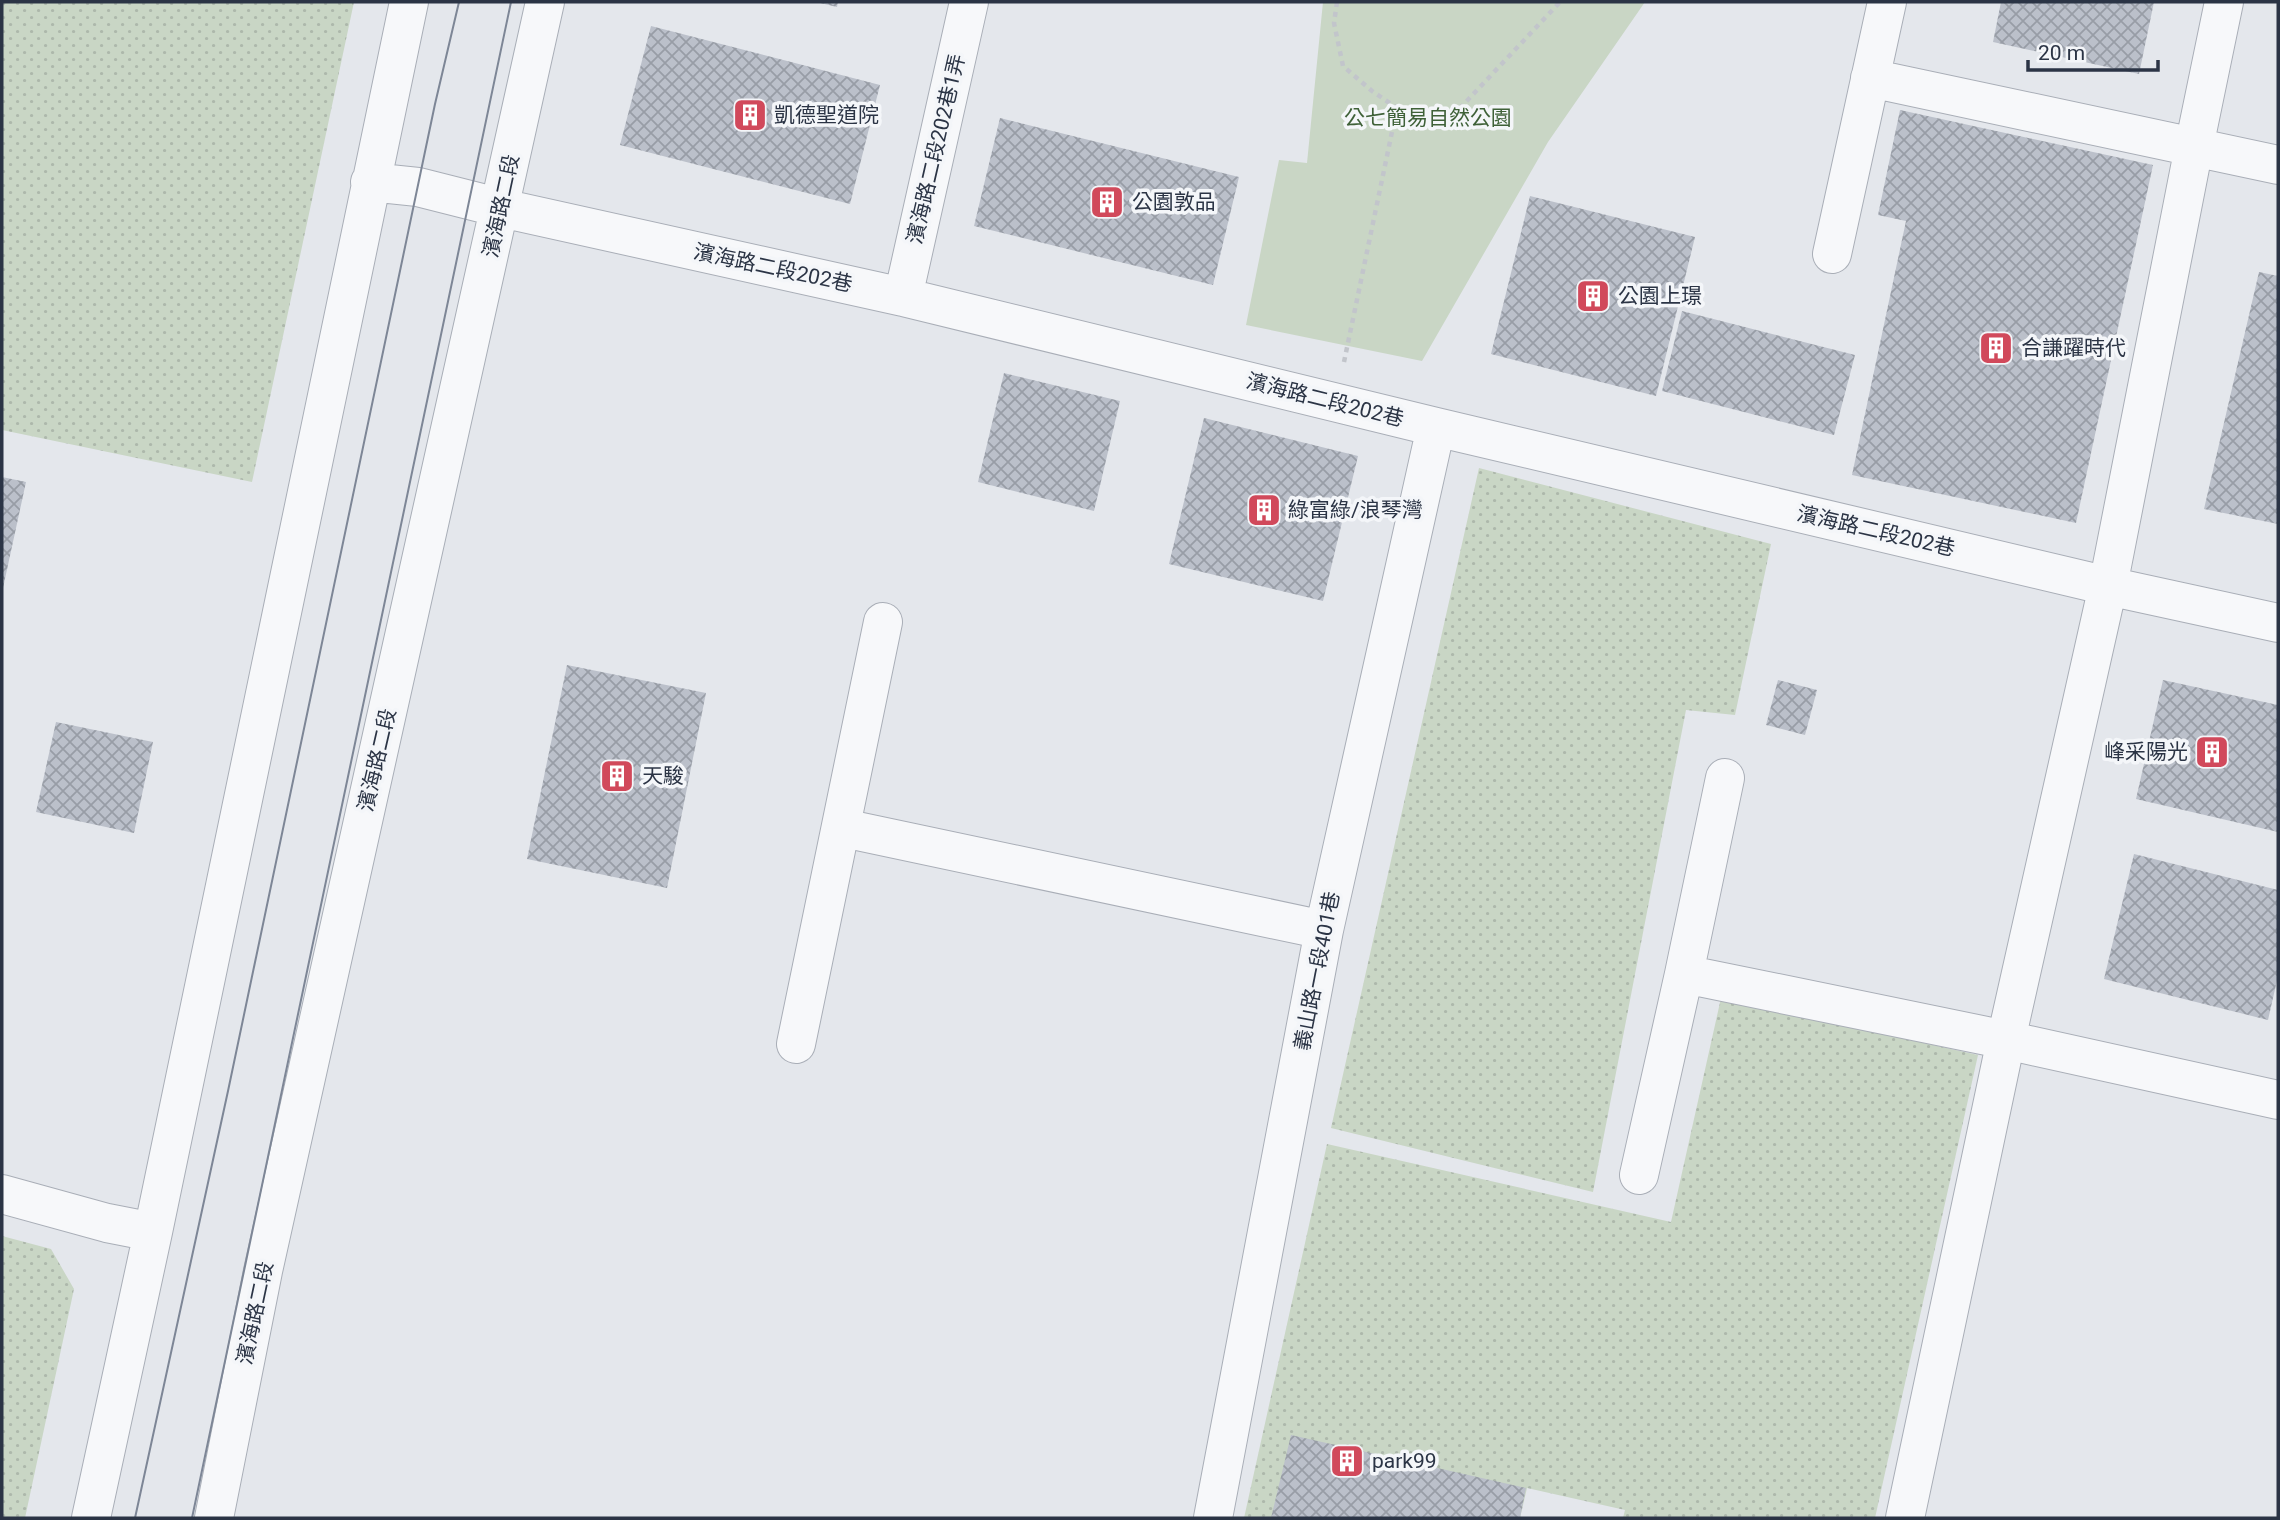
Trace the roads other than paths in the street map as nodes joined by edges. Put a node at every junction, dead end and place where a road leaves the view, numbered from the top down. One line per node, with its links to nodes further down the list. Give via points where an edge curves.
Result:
1 (409, 2): 9 (street)
2 (545, 2): 10 (street, 濱海路二段)
3 (969, 2): 12 (street, 濱海路二段202巷1弄)
4 (1887, 2): 6 (street)
5 (2224, 2): 7 (street)
6 (1870, 78): 7 (street); 11 (street)
7 (2194, 147): 8 (street); 14 (street)
8 (2278, 165)
9 (370, 182): 10 (street, 濱海路二段202巷, via 418,187); 26 (street)
10 (501, 208): 12 (street, 濱海路二段202巷); 28 (street, 濱海路二段, via 263,1271)
11 (1832, 254)
12 (903, 297): 13 (street, 濱海路二段202巷)
13 (1436, 427): 14 (street, 濱海路二段202巷); 19 (street, 義山路一段401巷)
14 (2108, 586): 16 (street, 濱海路二段202巷); 21 (street)
15 (883, 622): 18 (street)
16 (2278, 623)
17 (1725, 778): 20 (street)
18 (842, 828): 19 (street); 22 (street)
19 (1324, 930): 29 (street, 義山路一段401巷)
20 (1684, 974): 21 (street); 24 (street)
21 (2006, 1040): 23 (street); 30 (street)
22 (796, 1044)
23 (2278, 1100)
24 (1639, 1175)
25 (2, 1194): 26 (street)
26 (153, 1232): 27 (street)
27 (91, 1518)
28 (214, 1518)
29 (1213, 1518)
30 (1905, 1518)

